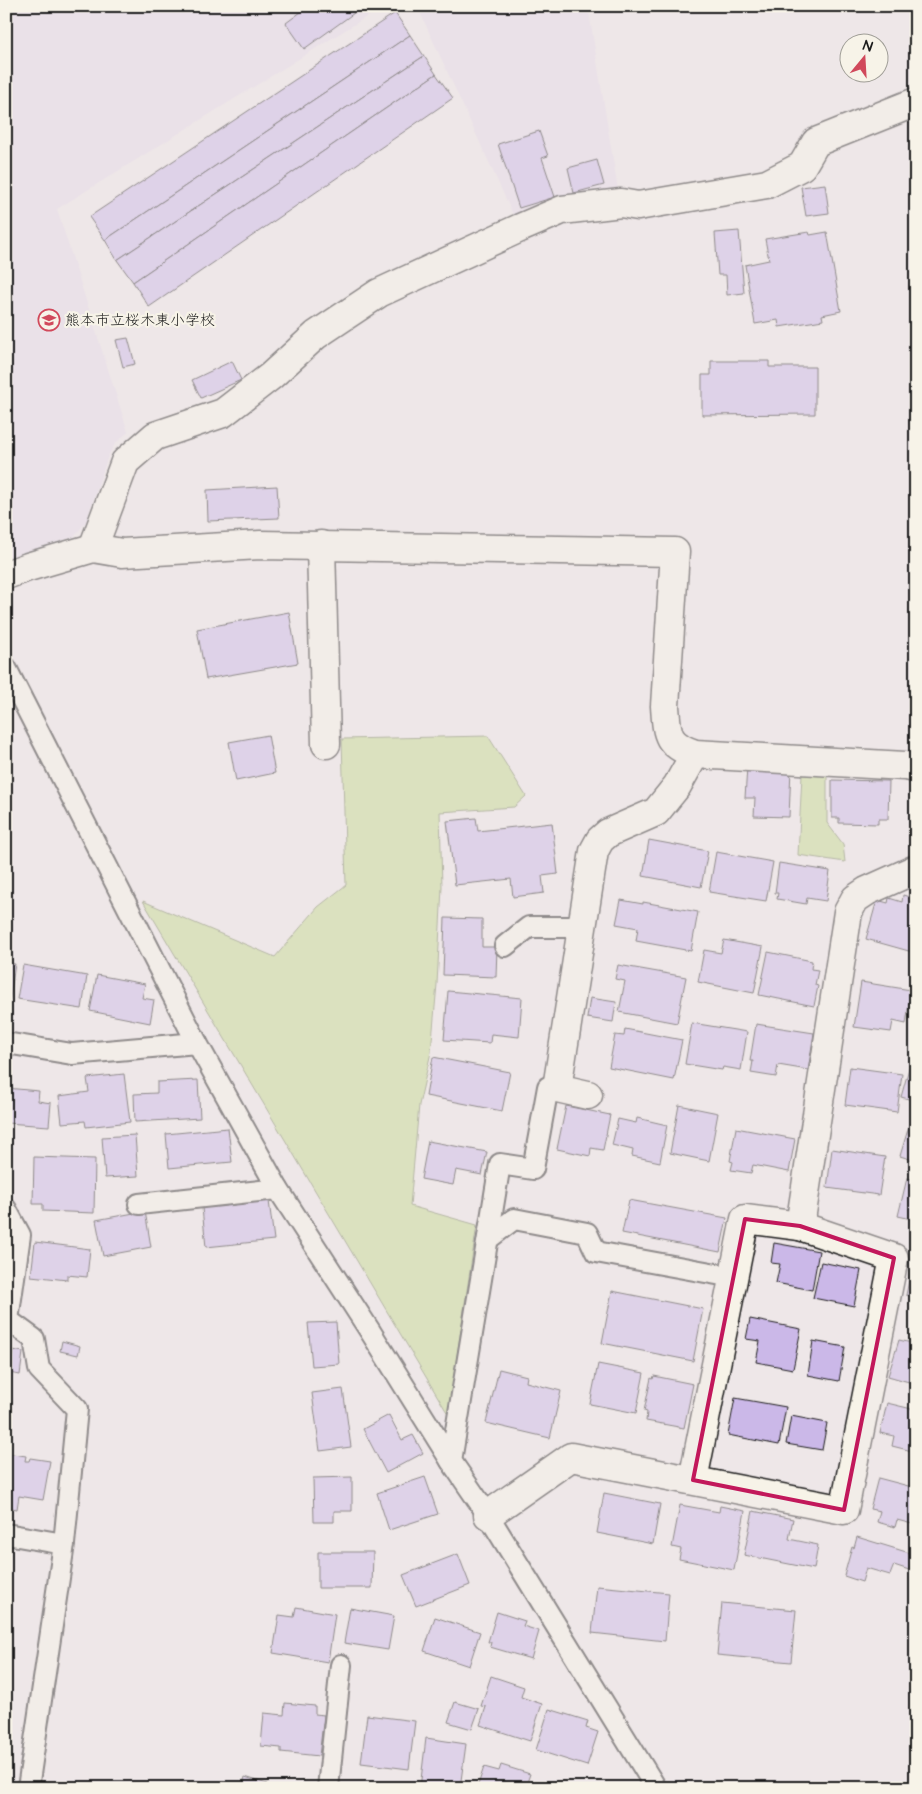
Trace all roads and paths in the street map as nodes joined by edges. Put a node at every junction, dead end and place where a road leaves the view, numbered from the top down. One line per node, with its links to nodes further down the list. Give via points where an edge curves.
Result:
1 (916, 102): 3 (street, via 816,142 802,166 766,184 638,206 622,203 562,210 378,293 316,335 223,413 155,436 125,462)
2 (321, 545): 3 (street, via 122,553); 6 (street); 7 (street, via 675,552 667,724 672,742)
3 (93, 548): 4 (street)
4 (6, 575)
5 (6, 668): 13 (lane)
6 (326, 744)
7 (695, 754): 8 (street); 10 (street, via 677,786 656,812 600,840 594,851)
8 (916, 768)
9 (916, 869): 19 (street, via 855,899 848,912)
10 (582, 927): 11 (lane, via 529,926); 14 (street)
11 (505, 946)
12 (6, 1043): 13 (lane, via 72,1054)
13 (197, 1043): 16 (lane)
14 (557, 1088): 15 (street); 20 (lane, via 548,1087 532,1169 500,1164)
15 (588, 1095)
16 (278, 1189): 17 (lane); 23 (lane)
17 (139, 1204)
18 (6, 1209): 22 (lane, via 20,1235)
19 (800, 1226): 21 (street, via 745,1219); 24 (street, via 894,1258 844,1510)
20 (488, 1239): 21 (lane, via 514,1219 587,1233 596,1252); 23 (lane)
21 (734, 1277): 24 (street)
22 (7, 1320): 27 (lane, via 34,1338 39,1369 77,1410)
23 (451, 1461): 25 (lane)
24 (693, 1480): 25 (street, via 571,1457)
25 (488, 1515): 31 (lane)
26 (6, 1534): 27 (lane)
27 (64, 1544): 29 (lane)
28 (341, 1665): 30 (lane)
29 (28, 1788)
30 (328, 1788)
31 (656, 1788)

